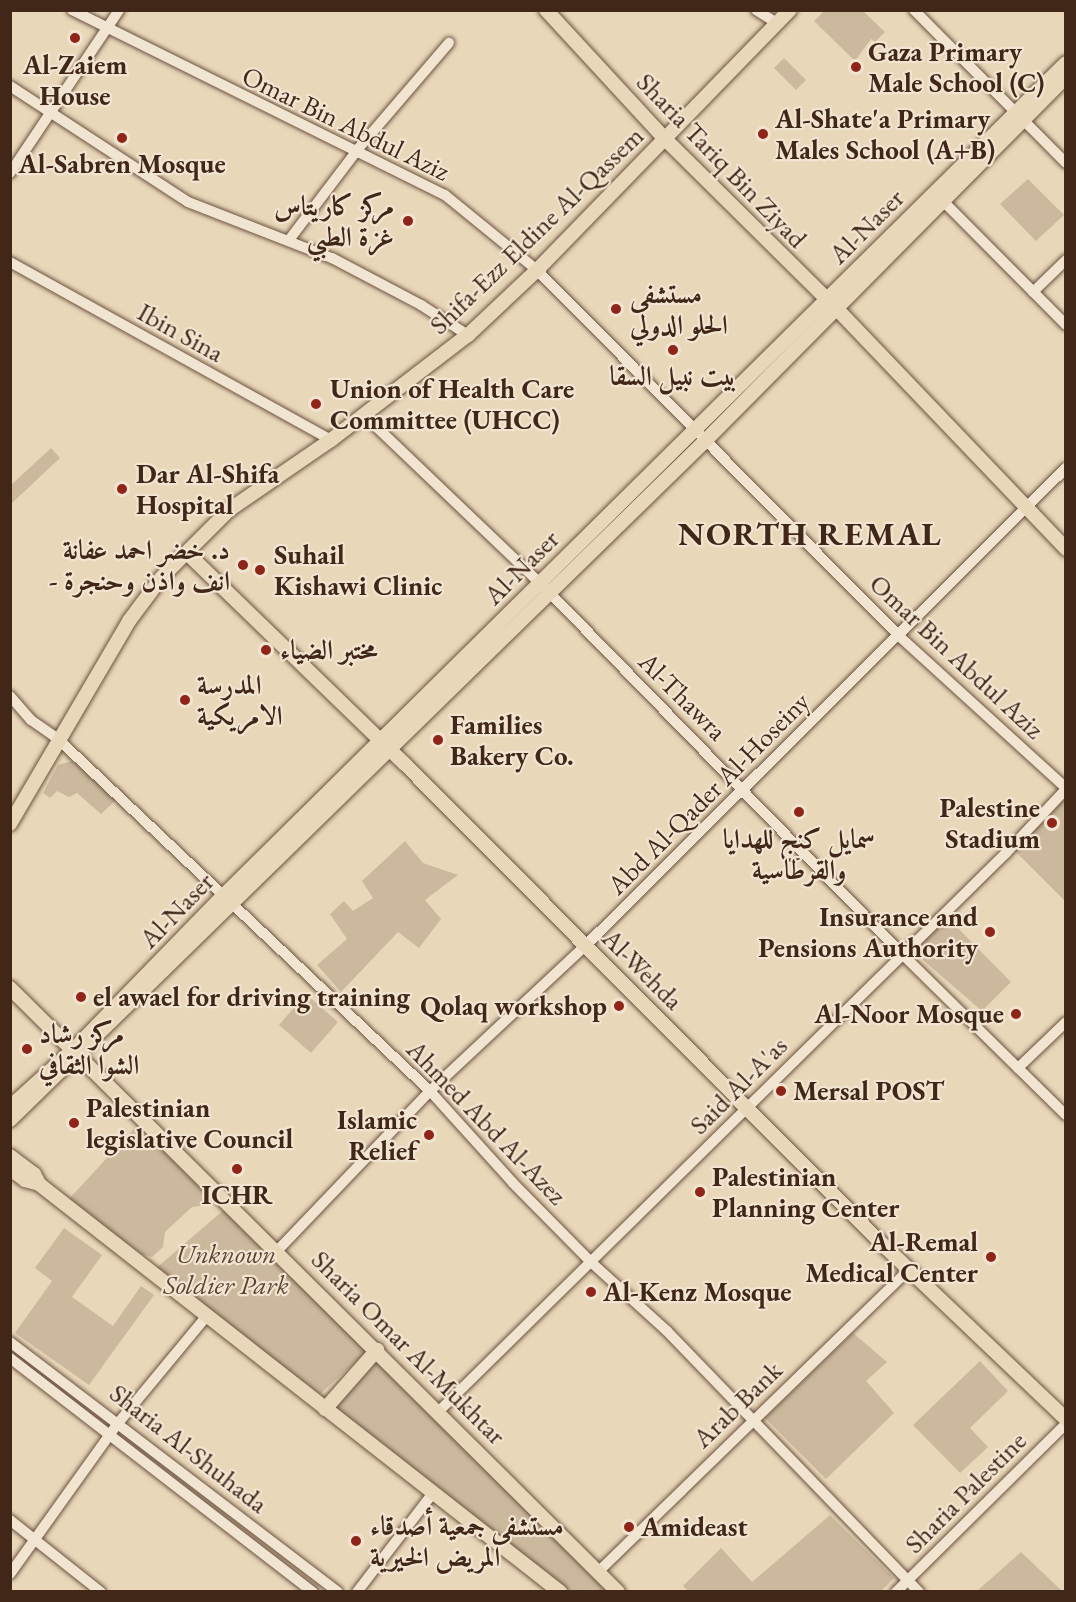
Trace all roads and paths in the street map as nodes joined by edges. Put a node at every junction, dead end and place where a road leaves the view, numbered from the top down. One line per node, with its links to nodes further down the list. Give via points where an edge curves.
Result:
1 (72, 10): 8 (street, Omar Bin Abdul Aziz)
2 (119, 10): 8 (street)
3 (546, 10): 15 (main road, Sharia Tariq Bin Ziyad)
4 (756, 10): 7 (street)
5 (790, 10): 7 (main road, Shifa-Ezz Eldine Al-Qassem)
6 (914, 10): 14 (street)
7 (777, 23): 15 (main road, Shifa-Ezz Eldine Al-Qassem)
8 (105, 30): 13 (street); 16 (street, Omar Bin Abdul Aziz)
9 (449, 43): 16 (street)
10 (1065, 63): 14 (main road, Al-Naser)
11 (1065, 77): 14 (main road, Al-Naser)
12 (10, 86): 13 (street)
13 (50, 112): 18 (street); 20 (street, via 188,202)
14 (1020, 115): 17 (street); 19 (main road, Al-Naser); 25 (main road, Al-Naser)
15 (665, 139): 23 (main road, Shifa-Ezz Eldine Al-Qassem); 25 (main road, Sharia Tariq Bin Ziyad)
16 (358, 149): 20 (street); 23 (street, Omar Bin Abdul Aziz, via 445,195)
17 (1065, 163)
18 (10, 173)
19 (942, 200): 24 (street); 25 (main road, Al-Naser)
20 (289, 240): 27 (street, via 422,305)
21 (1065, 260): 24 (street)
22 (10, 262): 30 (street, Ibin Sina)
23 (537, 270): 27 (main road, Shifa-Ezz Eldine Al-Qassem); 29 (street, Omar Bin Abdul Aziz)
24 (1033, 292): 26 (street)
25 (831, 303): 29 (main road, Al-Naser); 32 (main road, Sharia Tariq Bin Ziyad)
26 (1065, 325)
27 (468, 335): 28 (main road, Shifa-Ezz Eldine Al-Qassem)
28 (364, 415): 30 (main road, Shifa-Ezz Eldine Al-Qassem); 35 (street, Al-Thawra)
29 (703, 434): 35 (main road, Al-Naser); 36 (street, Omar Bin Abdul Aziz)
30 (331, 440): 34 (main road, Shifa-Ezz Eldine Al-Qassem, via 229,510)
31 (1065, 468): 32 (street, Abd Al-Qader Al-Hoseiny)
32 (1026, 508): 33 (main road, Sharia Tariq Bin Ziyad); 36 (street, Abd Al-Qader Al-Hoseiny)
33 (1065, 549)
34 (187, 553): 38 (main road, Shifa-Ezz Eldine Al-Qassem, via 129,621); 39 (main road, Al-Wehda)
35 (543, 586): 39 (main road, Al-Naser); 41 (street, Al-Thawra)
36 (899, 636): 40 (street, Omar Bin Abdul Aziz); 41 (street, Abd Al-Qader Al-Hoseiny)
37 (10, 696): 38 (street, Ahmed Abd Al-Azez, via 31,720)
38 (58, 739): 42 (main road, Shifa-Ezz Eldine Al-Qassem); 43 (street, Ahmed Abd Al-Azez)
39 (386, 746): 43 (main road, Al-Naser); 44 (main road, Al-Wehda)
40 (1065, 789): 45 (street, Said Al-A'as)
41 (744, 790): 44 (street, Abd Al-Qader Al-Hoseiny); 45 (street, Al-Thawra)
42 (10, 824)
43 (228, 898): 48 (main road, Al-Naser); 50 (street, Ahmed Abd Al-Azez)
44 (585, 946): 50 (street, Abd Al-Qader Al-Hoseiny); 51 (main road, Al-Wehda)
45 (902, 954): 49 (street, Al-Thawra); 51 (street, Said Al-A'as)
46 (10, 988): 48 (main road, Sharia Omar Al-Mukhtar)
47 (1065, 1022): 49 (street)
48 (78, 1052): 52 (main road, Al-Naser); 54 (main road, Al-Naser); 58 (main road, Sharia Omar Al-Mukhtar)
49 (1018, 1068): 53 (street, Al-Thawra)
50 (430, 1091): 58 (street, Abd Al-Qader Al-Hoseiny); 59 (street, Ahmed Abd Al-Azez)
51 (747, 1106): 59 (street, Said Al-A'as); 60 (main road, Al-Wehda)
52 (10, 1107)
53 (1065, 1115)
54 (10, 1120)
55 (10, 1156): 57 (main road, via 34,1174)
56 (10, 1169): 57 (main road)
57 (39, 1184): 61 (main road)
58 (278, 1250): 63 (main road, Sharia Omar Al-Mukhtar)
59 (592, 1263): 66 (street, Said Al-A'as); 68 (street, Ahmed Abd Al-Azez, via 628,1293)
60 (908, 1270): 67 (main road, Al-Wehda); 68 (street, Arab Bank)
61 (206, 1317): 65 (main road); 69 (street)
62 (10, 1342): 69 (street, Sharia Al-Shuhada)
63 (377, 1350): 65 (main road); 66 (main road, Sharia Omar Al-Mukhtar)
64 (10, 1358): 71 (street, Sharia Al-Shuhada)
65 (325, 1408): 72 (main road)
66 (439, 1410): 75 (main road, Sharia Omar Al-Mukhtar)
67 (1065, 1419)
68 (752, 1420): 75 (street, Arab Bank); 77 (street, Ahmed Abd Al-Azez)
69 (119, 1422): 71 (street); 80 (street, Sharia Al-Shuhada)
70 (1065, 1424): 77 (street, Sharia Palestine)
71 (111, 1434): 74 (street); 79 (street, Sharia Al-Shuhada)
72 (433, 1493): 81 (street); 82 (main road)
73 (10, 1520): 74 (street)
74 (35, 1538): 76 (street); 78 (street)
75 (599, 1571): 83 (main road, Sharia Omar Al-Mukhtar)
76 (10, 1574)
77 (908, 1580): 84 (street, Sharia Palestine); 85 (street, Ahmed Abd Al-Azez)
78 (102, 1592)
79 (313, 1592)
80 (338, 1592)
81 (357, 1592)
82 (560, 1592)
83 (618, 1592)
84 (896, 1592)
85 (919, 1592)

